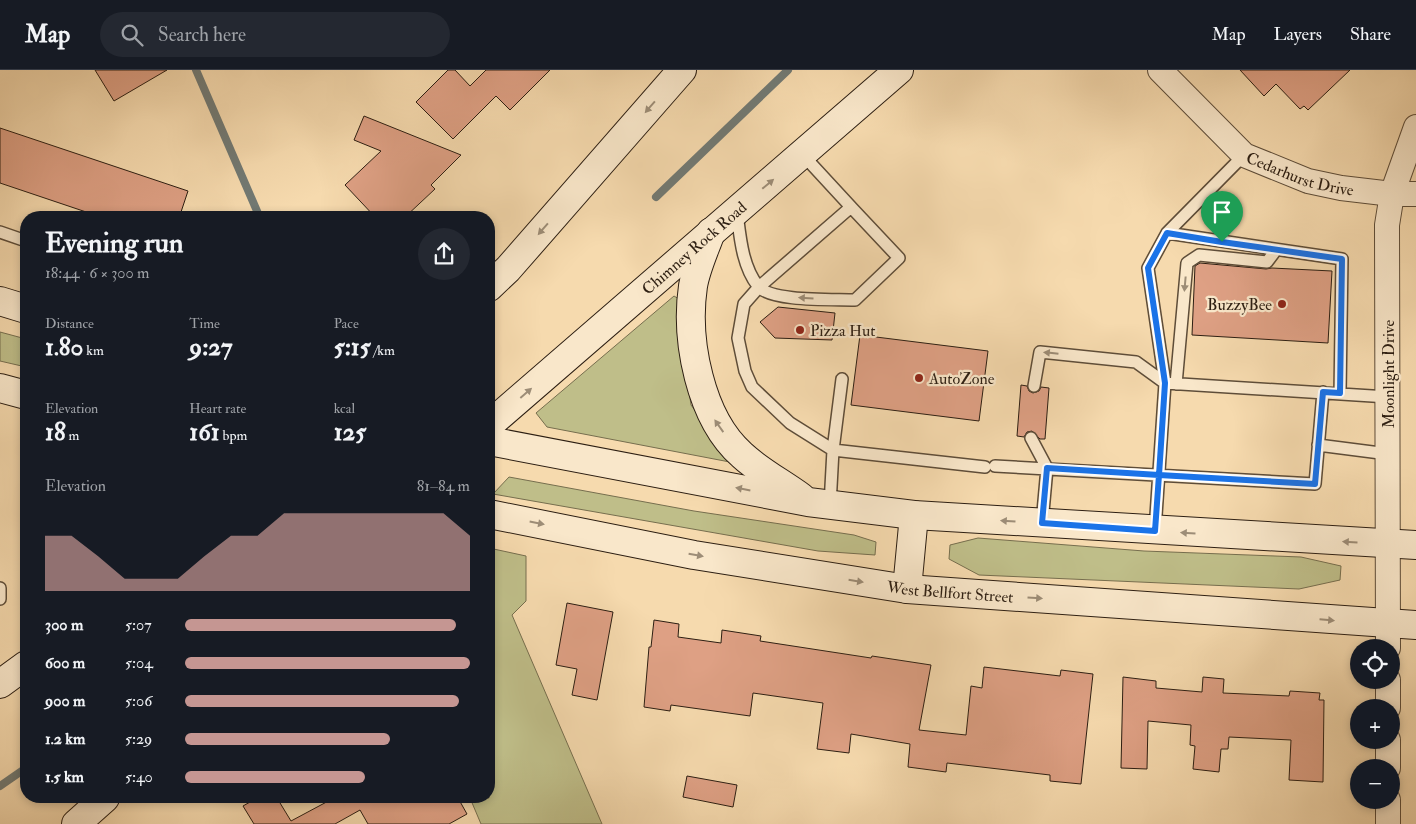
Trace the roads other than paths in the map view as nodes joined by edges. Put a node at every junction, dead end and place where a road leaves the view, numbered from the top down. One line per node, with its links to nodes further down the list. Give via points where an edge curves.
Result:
1 (682, 70): 16 (main road, one-way to 16)
2 (899, 70): 5 (main road, Chimney Rock Road)
3 (1165, 72): 6 (street, Cedarhurst Drive)
4 (1416, 127): 7 (street, Moonlight Drive)
5 (803, 154): 9 (lane); 10 (main road, Chimney Rock Road, one-way to 5)
6 (1244, 155): 7 (street, Cedarhurst Drive, via 1308,181); 13 (lane)
7 (1392, 194): 8 (street, Cedarhurst Drive); 25 (street, Moonlight Drive, via 1387,225)
8 (1416, 194)
9 (851, 207): 17 (lane); 17 (lane, one-way to 17, via 900,258 855,300 781,297)
10 (737, 210): 12 (main road, Chimney Rock Road); 17 (lane, via 747,265)
11 (0, 232): 14 (lane)
12 (711, 232): 26 (main road, Chimney Rock Road, one-way to 12); 34 (main road, one-way to 12, via 741,454 715,422 700,385 692,318 693,285)
13 (1167, 233): 15 (lane); 21 (lane, via 1148,268)
14 (20, 239)
15 (1276, 250): 21 (lane, one-way to 21, via 1267,262 1199,256 1187,263); 24 (lane, via 1342,259)
16 (495, 281)
17 (759, 287): 30 (lane, via 744,304 738,338 752,387 790,423)
18 (0, 301): 19 (main road)
19 (20, 307)
20 (842, 379): 30 (lane)
21 (1170, 383): 22 (lane, one-way to 22, via 1136,362 1040,352); 23 (lane); 33 (lane)
22 (1034, 386)
23 (1323, 392): 24 (lane); 29 (lane)
24 (1340, 393): 25 (lane)
25 (1388, 397): 31 (street, Moonlight Drive)
26 (495, 420)
27 (1031, 438): 32 (lane)
28 (495, 442): 34 (main road, one-way to 28)
29 (1318, 445): 31 (lane); 33 (lane, via 1315,484)
30 (833, 450): 32 (lane, via 990,466); 34 (lane)
31 (1388, 454): 39 (street, Moonlight Drive)
32 (1047, 468): 33 (lane); 37 (lane)
33 (1159, 475): 38 (lane)
34 (819, 503): 36 (main road)
35 (495, 515): 42 (main road, West Bellfort Street, one-way to 42, via 694,555)
36 (914, 515): 37 (main road, one-way to 36); 42 (main road)
37 (1042, 523): 38 (main road)
38 (1155, 531): 39 (main road, one-way to 38)
39 (1388, 545): 40 (main road); 45 (street, Moonlight Drive)
40 (1416, 545)
41 (0, 588): 43 (lane)
42 (907, 589): 45 (main road, West Bellfort Street, one-way to 45)
43 (0, 599)
44 (1416, 625): 45 (main road, West Bellfort Street)
45 (1388, 636)
46 (20, 669): 47 (main road)
47 (0, 684)
48 (99, 803): 50 (main road)
49 (1388, 809): 51 (street)
50 (76, 824)
51 (1388, 824)

